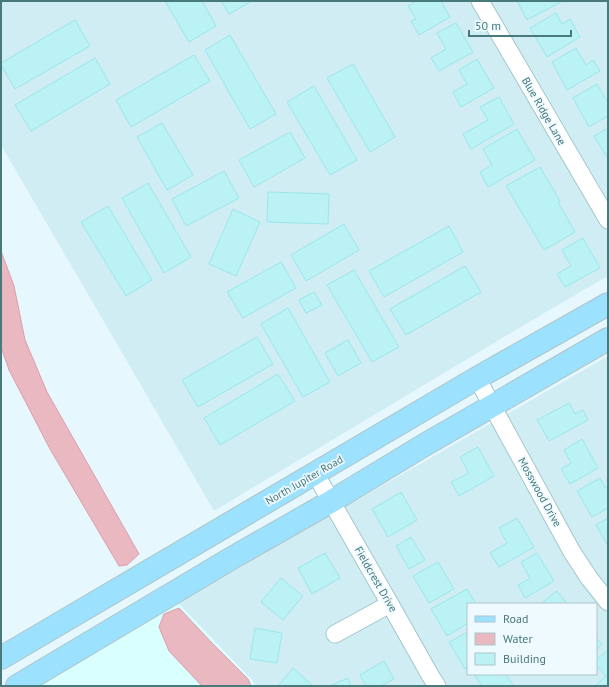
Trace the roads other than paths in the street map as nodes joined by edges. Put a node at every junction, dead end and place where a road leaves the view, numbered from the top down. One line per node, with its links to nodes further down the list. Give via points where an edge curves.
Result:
1 (480, 1): 2 (street, Blue Ridge Lane)
2 (608, 220)
3 (608, 304): 5 (main road, North Jupiter Road)
4 (608, 339): 6 (main road)
5 (477, 378): 6 (street, Mosswood Drive); 7 (main road, North Jupiter Road)
6 (493, 406): 8 (main road); 9 (street, Mosswood Drive, via 572,552)
7 (315, 473): 8 (street, Fieldcrest Drive); 11 (main road, North Jupiter Road)
8 (332, 501): 10 (street, Fieldcrest Drive); 13 (main road)
9 (608, 602)
10 (390, 604): 12 (street); 16 (street, Fieldcrest Drive)
11 (67, 619): 13 (main road); 14 (main road, North Jupiter Road)
12 (335, 634)
13 (77, 650): 15 (main road)
14 (1, 658)
15 (17, 686)
16 (437, 686)

